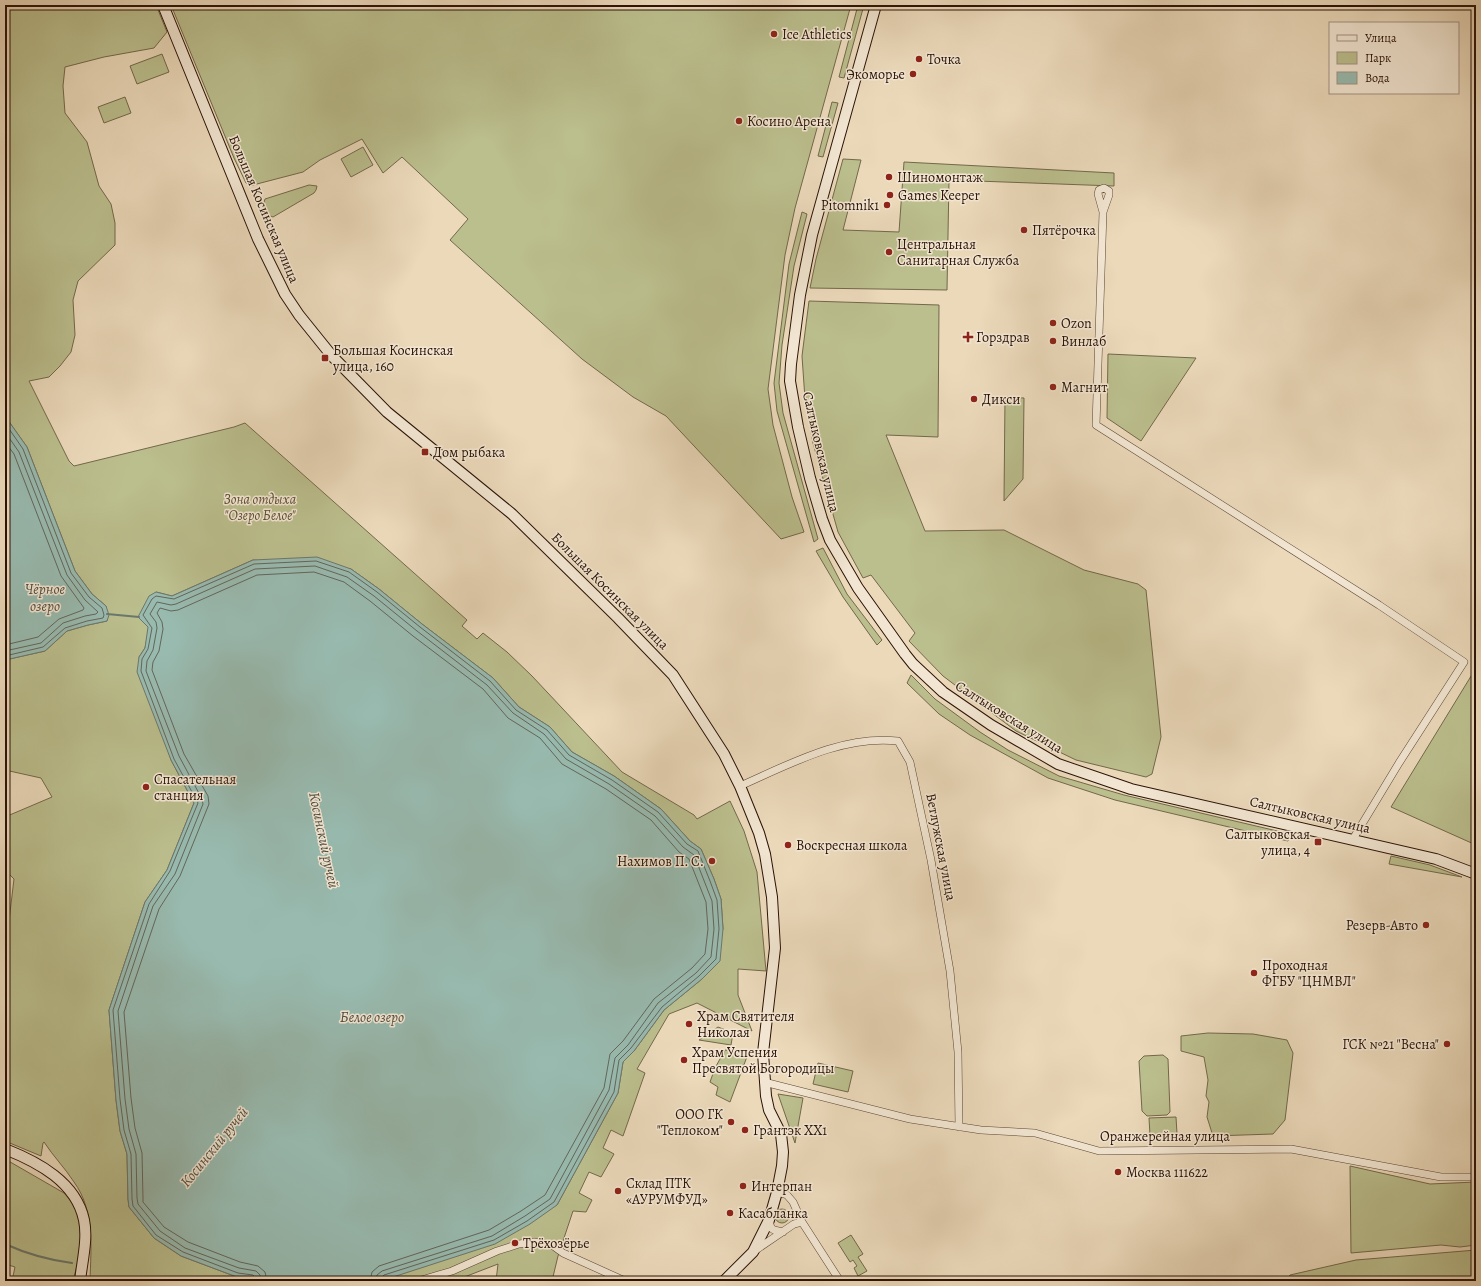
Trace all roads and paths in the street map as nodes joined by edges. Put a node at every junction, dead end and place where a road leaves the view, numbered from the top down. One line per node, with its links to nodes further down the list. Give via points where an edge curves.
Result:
1 (163, 5): 4 (street, Большая Косинская улица, via 258,239 285,294 299,315 332,356 387,412 512,514 673,675 724,754)
2 (876, 5): 5 (street, Салтыковская улица, via 812,236 800,295 791,364 790,381 798,427 812,485 830,540 858,588 913,664 949,696 991,725 1058,764 1131,788)
3 (1103, 212): 5 (street, via 1096,425 1464,662)
4 (740, 786): 7 (street, Большая Косинская улица, via 765,854 774,919 775,948 763,1053); 8 (street, Ветлужская улица, via 818,752 860,742 882,739 898,741 910,762 930,855 950,971 958,1052)
5 (1353, 839): 6 (street, Салтыковская улица, via 1436,859)
6 (1476, 874)
7 (764, 1082): 8 (street, Оранжерейная улица, via 910,1119); 11 (street, Большая Косинская улица, via 767,1104 781,1134 782,1166)
8 (959, 1127): 10 (street, Оранжерейная улица, via 1035,1133 1099,1151 1291,1149 1441,1177)
9 (5, 1149): 16 (street, via 48,1171 67,1188 79,1204 84,1221 85,1240)
10 (1476, 1177)
11 (777, 1192): 12 (street, Большая Косинская улица); 13 (street, via 793,1202)
12 (769, 1220): 14 (street, via 771,1228); 15 (street, Большая Косинская улица)
13 (802, 1222): 14 (street); 20 (street)
14 (783, 1232): 15 (street)
15 (753, 1252): 19 (street, Большая Косинская улица)
16 (80, 1281)
17 (418, 1281): 18 (street, via 452,1271 497,1251 534,1242 552,1245 563,1254)
18 (625, 1281)
19 (724, 1281)
20 (840, 1281)

